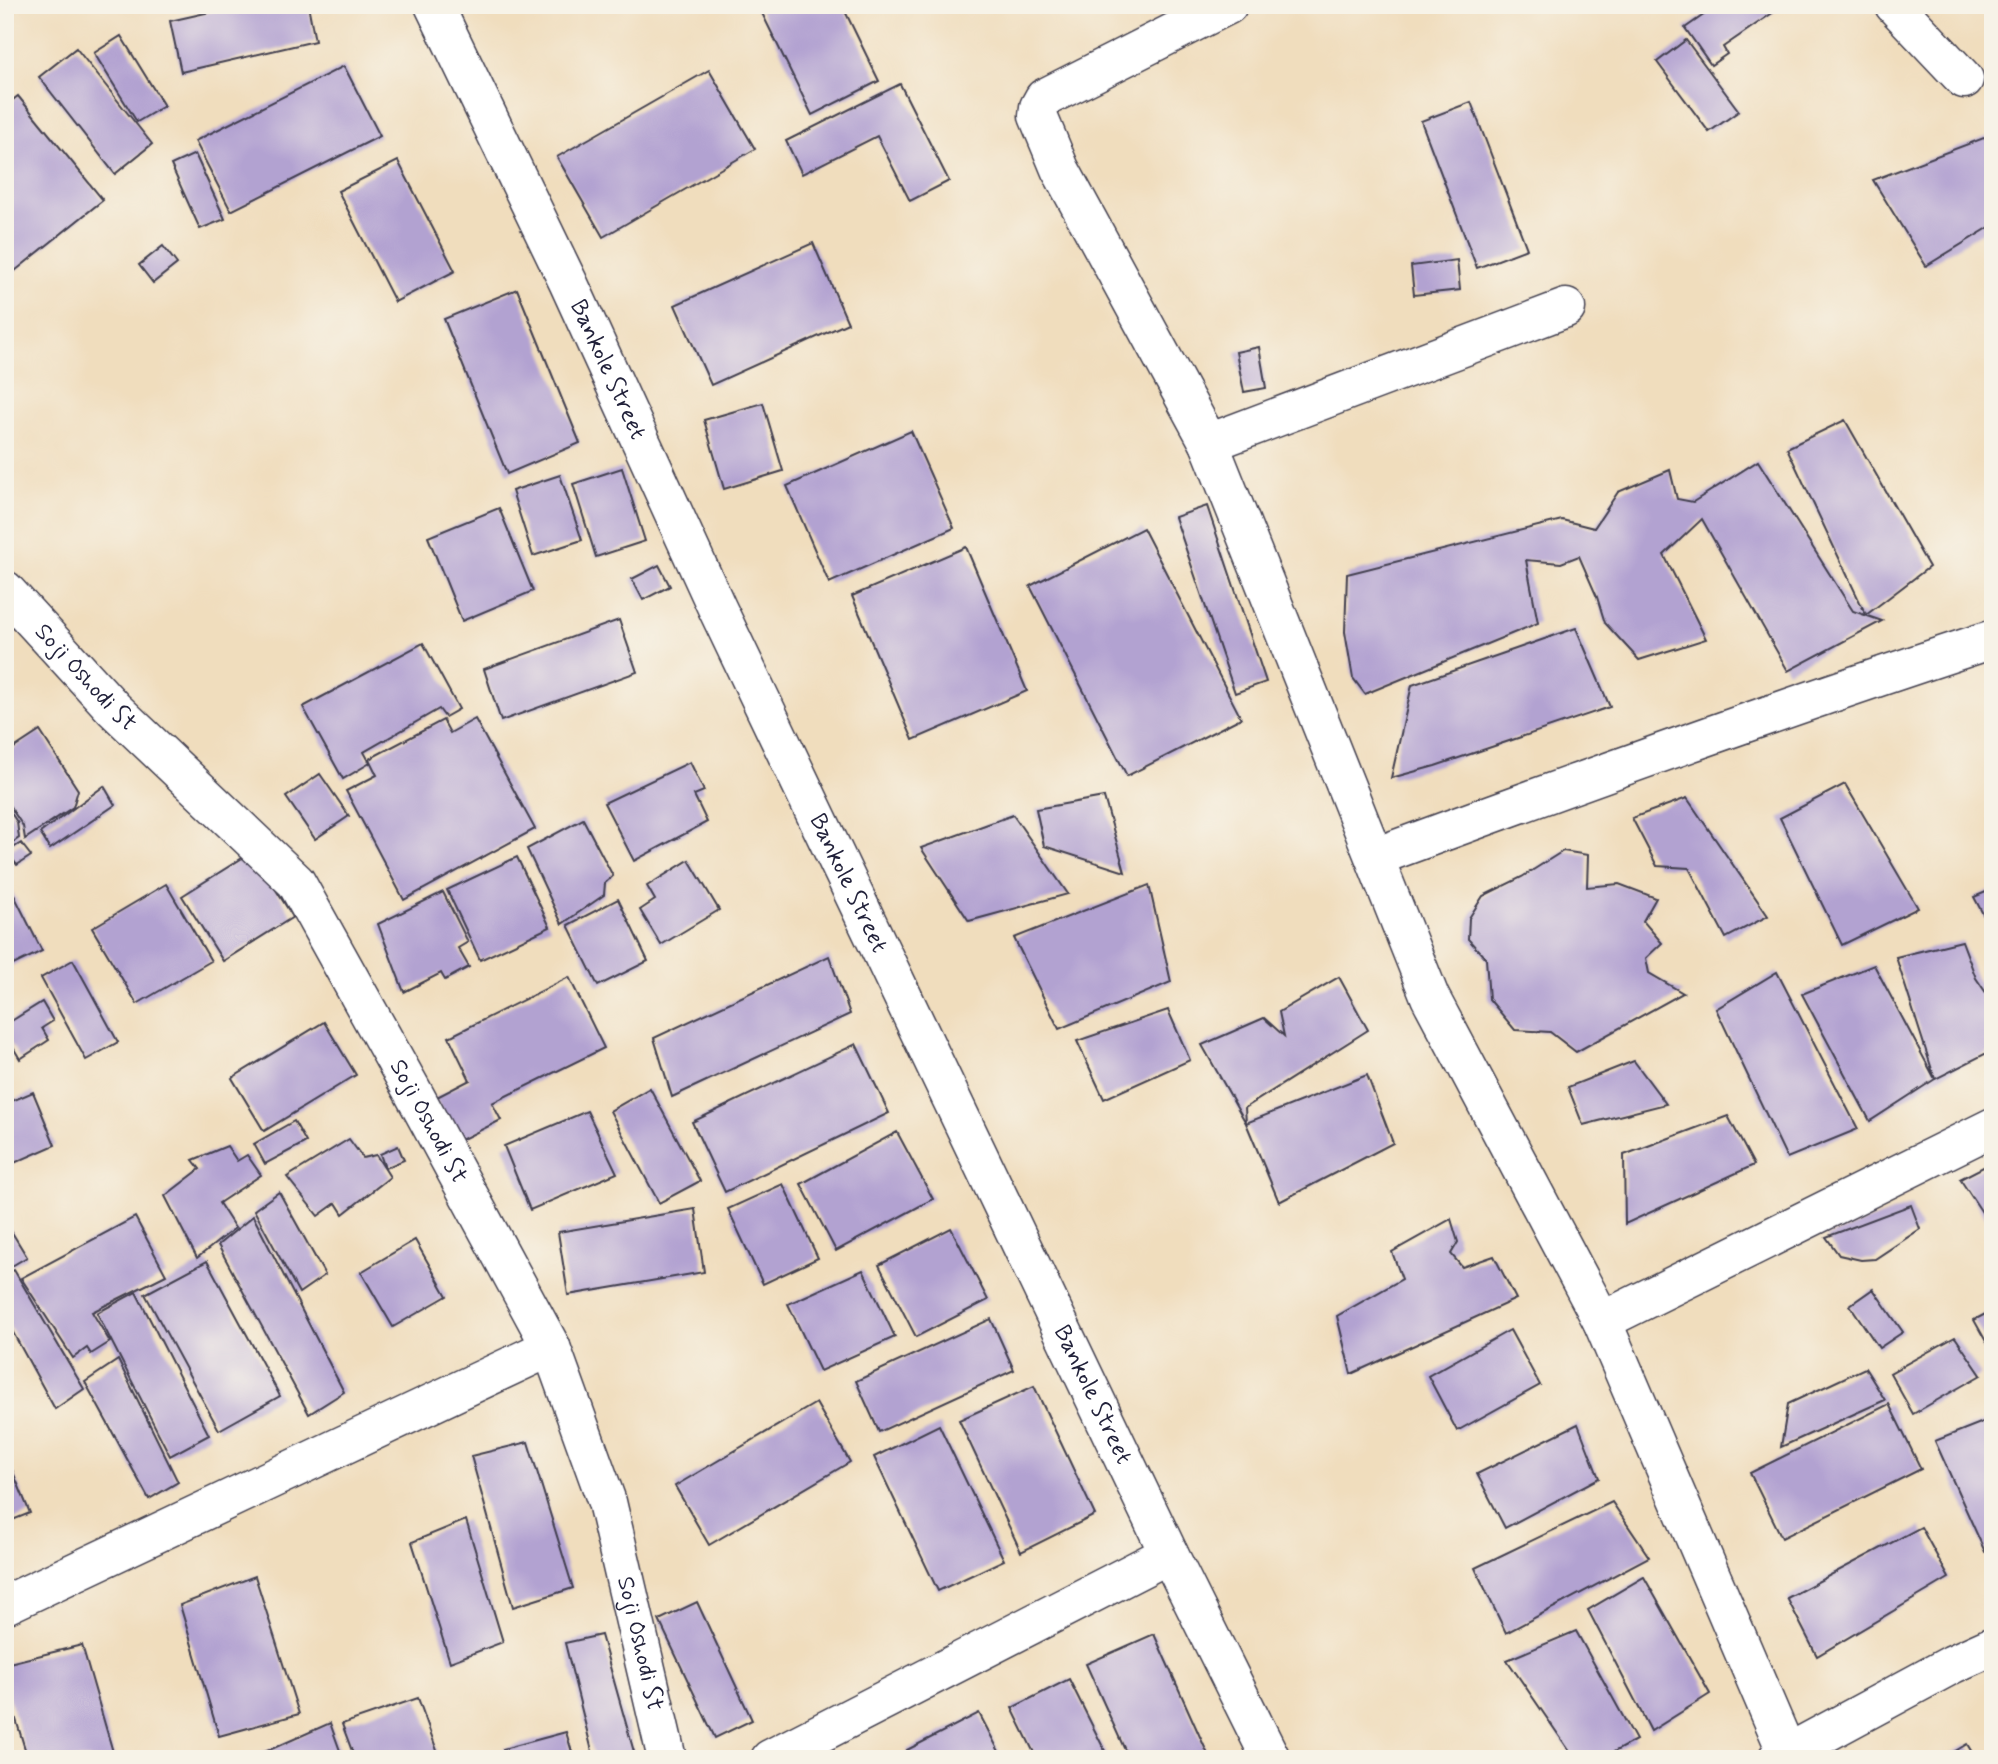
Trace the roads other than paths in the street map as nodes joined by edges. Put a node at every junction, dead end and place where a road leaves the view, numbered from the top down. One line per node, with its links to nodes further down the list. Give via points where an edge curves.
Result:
1 (434, 5): 13 (street, Bankole Street)
2 (1228, 5): 6 (street, via 1044,98 1038,116 1060,169)
3 (1894, 5): 4 (street)
4 (1964, 79)
5 (1566, 308): 6 (street)
6 (1209, 443): 9 (street)
7 (5, 590): 12 (street, Soji Oshodi St, via 114,709 296,882)
8 (1993, 639): 9 (street, via 1595,775)
9 (1375, 858): 11 (street, via 1430,997)
10 (1993, 1127): 11 (street)
11 (1602, 1321): 16 (street)
12 (551, 1347): 14 (street); 17 (street, Soji Oshodi St, via 607,1502)
13 (1169, 1553): 18 (street); 19 (street, Bankole Street)
14 (5, 1605)
15 (1993, 1646): 16 (street)
16 (1782, 1756)
17 (667, 1759)
18 (770, 1759)
19 (1271, 1759)

